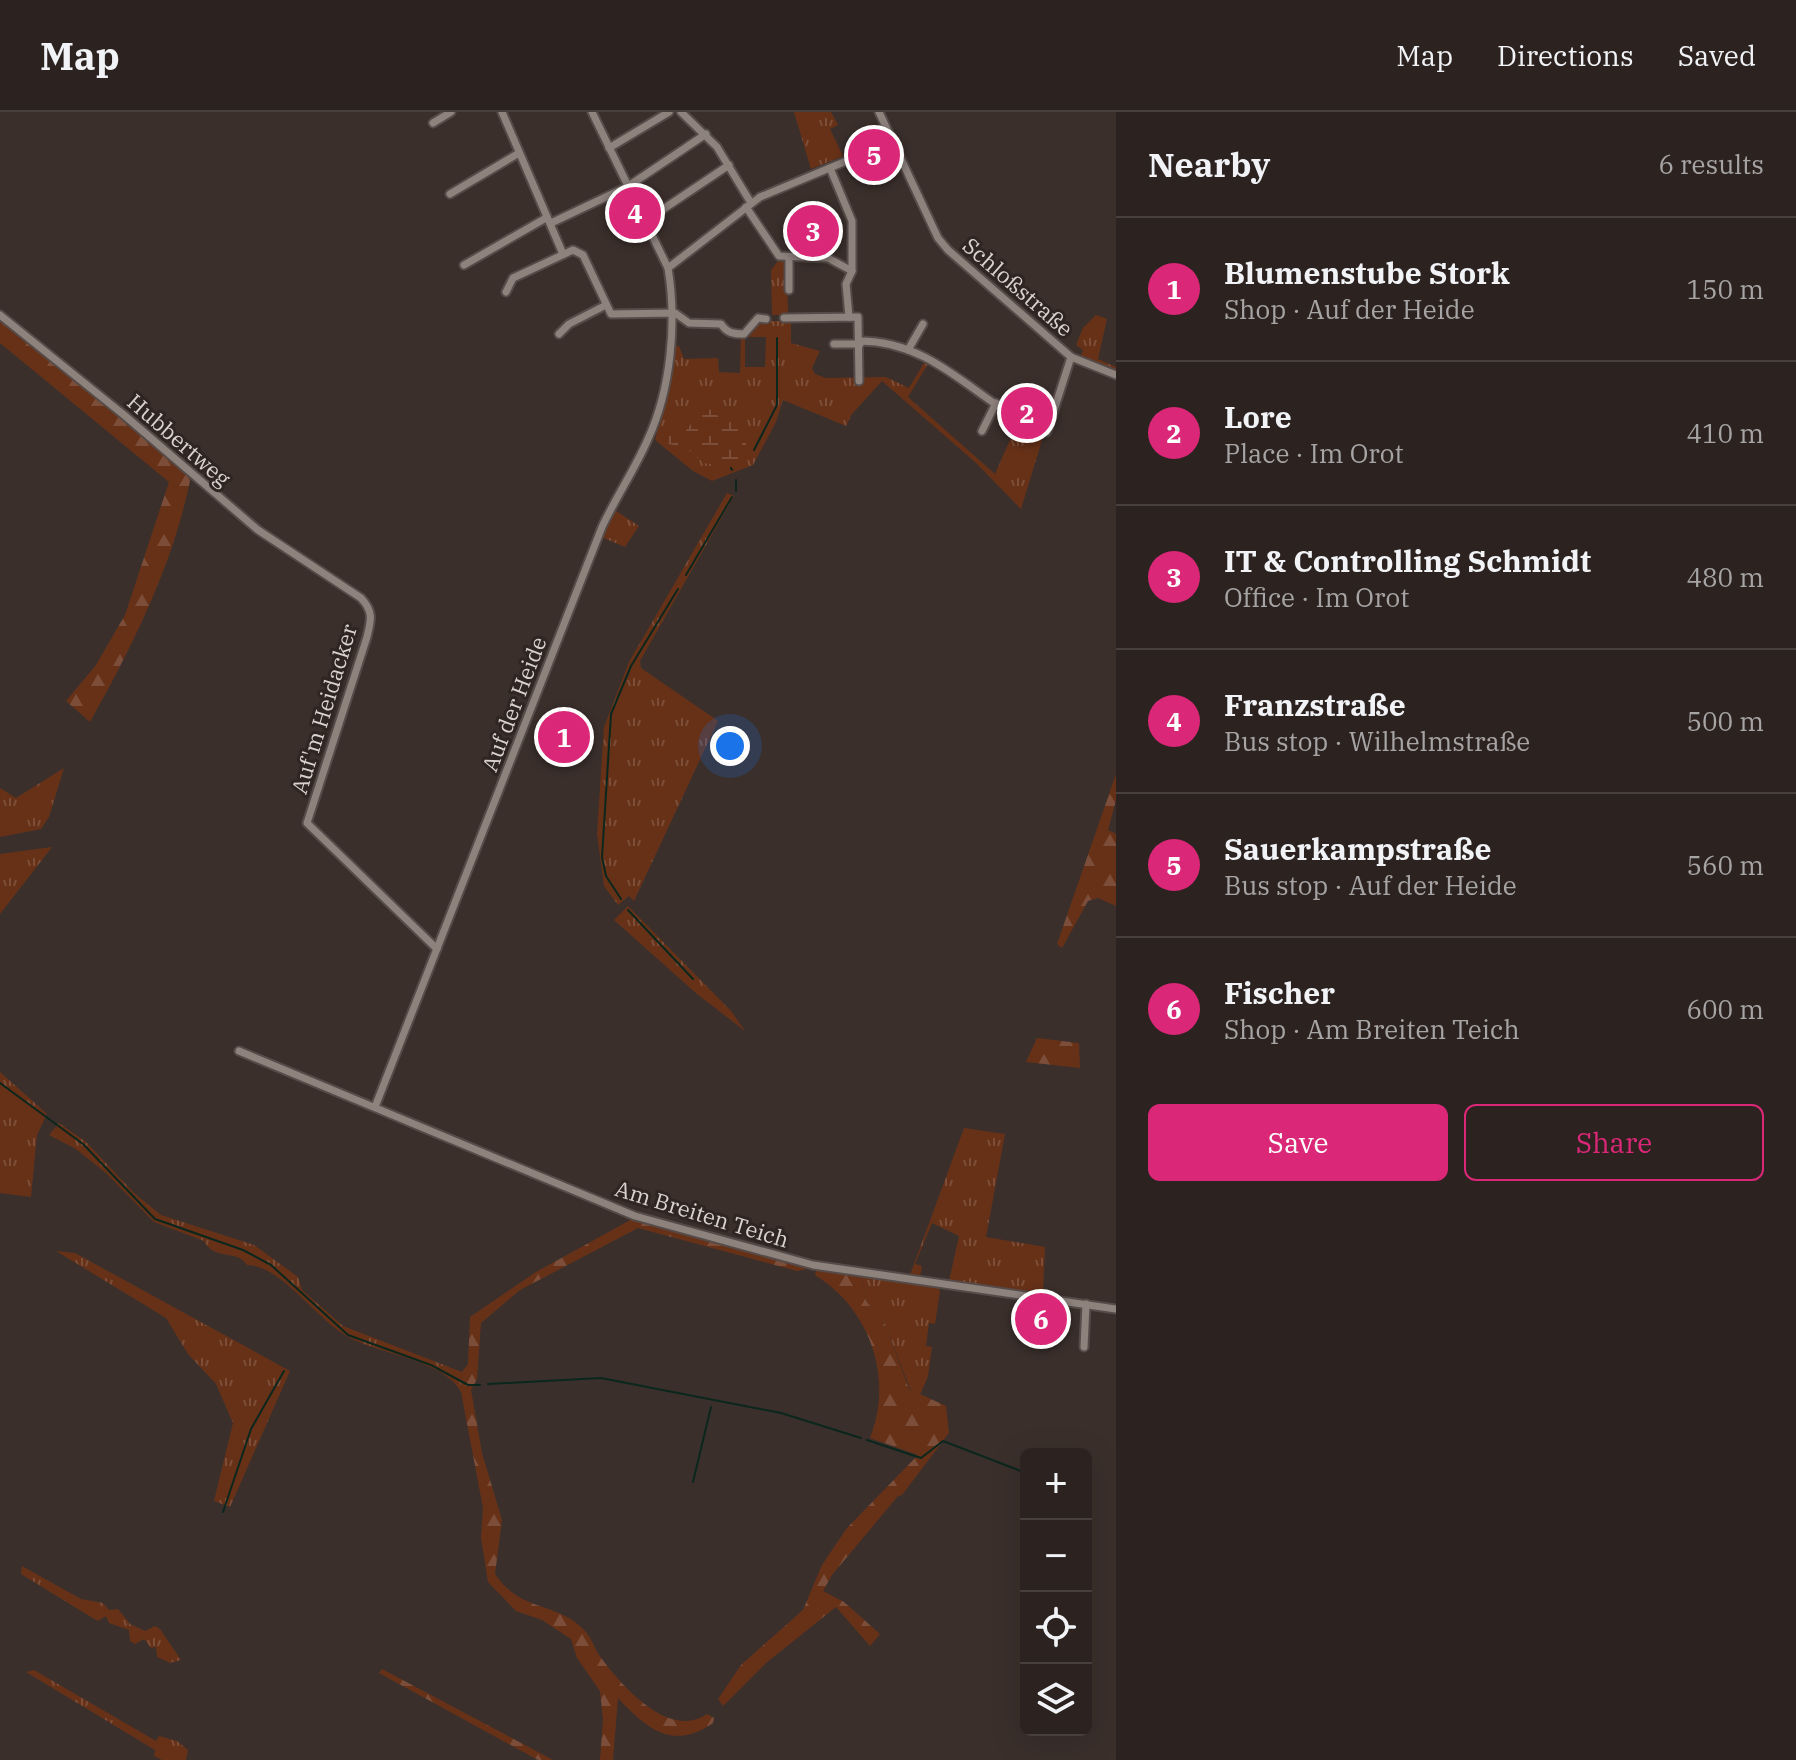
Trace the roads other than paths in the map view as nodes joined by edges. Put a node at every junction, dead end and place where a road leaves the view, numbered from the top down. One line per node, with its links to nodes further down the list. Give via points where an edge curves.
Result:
1 (451, 112): 7 (street)
2 (502, 112): 11 (street)
3 (592, 112): 10 (street)
4 (669, 112): 10 (street)
5 (681, 112): 8 (street)
6 (879, 112): 9 (street, Schloßstraße)
7 (433, 123)
8 (706, 134): 12 (street); 14 (street)
9 (892, 142): 13 (street); 37 (street, Schloßstraße, via 942,243)
10 (609, 148): 14 (street)
11 (519, 153): 15 (street); 17 (street)
12 (729, 165): 16 (street); 18 (street)
13 (830, 168): 16 (street); 23 (street, via 852,221)
14 (627, 187): 17 (street); 18 (street)
15 (450, 194)
16 (748, 205): 20 (street, via 779,256); 22 (street)
17 (549, 221): 19 (street); 21 (street)
18 (644, 222): 22 (street)
19 (563, 254): 25 (street, via 513,278); 26 (street, via 573,250 583,255)
20 (789, 257): 23 (street, via 828,258); 24 (street)
21 (464, 265)
22 (668, 268): 27 (street, Auf der Heide)
23 (852, 271): 29 (street, via 846,284)
24 (789, 290)
25 (506, 292)
26 (606, 305): 27 (street, via 617,316); 33 (street)
27 (670, 313): 31 (street, via 689,323 721,324 734,334 744,334 758,318); 43 (street, Auf der Heide, via 668,369 657,419 602,527)
28 (0, 315): 42 (street, Hubbertweg, via 241,517)
29 (849, 317): 30 (street); 34 (street, via 860,319)
30 (784, 318)
31 (766, 319)
32 (923, 324): 36 (street)
33 (559, 334)
34 (860, 343): 35 (street); 36 (street, via 891,342); 39 (street)
35 (834, 344)
36 (908, 350): 40 (street, via 953,371)
37 (1071, 357): 38 (street, Schloßstraße); 40 (street, via 1047,432 1022,424)
38 (1116, 375)
39 (859, 381)
40 (996, 403): 41 (street)
41 (982, 431)
42 (340, 583): 43 (street, Auf'm Heidacker, via 365,602 371,619 307,823)
43 (437, 949): 45 (street, Auf der Heide)
44 (239, 1051): 45 (street, Am Breiten Teich)
45 (375, 1107): 46 (street, Am Breiten Teich, via 650,1220 813,1265)
46 (1086, 1304): 47 (street, Am Breiten Teich); 48 (street)
47 (1116, 1309)
48 (1084, 1347)

